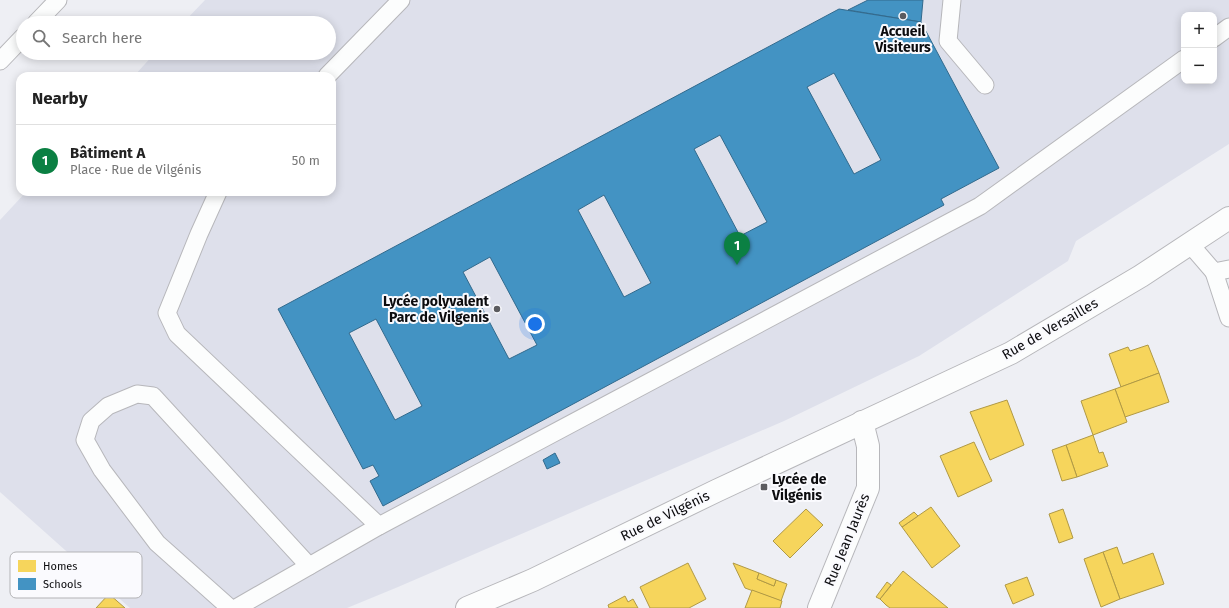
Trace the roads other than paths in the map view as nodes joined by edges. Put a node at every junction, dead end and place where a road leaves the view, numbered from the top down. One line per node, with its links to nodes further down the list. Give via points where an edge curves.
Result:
1 (58, 0): 4 (lane)
2 (401, 0): 10 (lane)
3 (952, 0): 11 (lane, via 948,41)
4 (43, 16)
5 (1229, 27): 6 (lane)
6 (1217, 36)
7 (16, 44): 8 (lane)
8 (0, 61)
9 (1181, 62): 18 (lane, via 980,206)
10 (331, 72)
11 (985, 85)
12 (216, 196): 18 (lane, via 167,313 177,334)
13 (1229, 218): 14 (street, Rue de Versailles)
14 (1189, 243): 15 (lane); 17 (street, Rue de Versailles, via 1141,276 1011,353)
15 (1221, 270): 16 (lane)
16 (1229, 318)
17 (862, 422): 22 (street, Rue de Vilgénis, via 533,580); 23 (street, Rue Jean Jaurès, via 868,446 868,488)
18 (379, 526): 19 (lane)
19 (309, 566): 20 (lane, via 153,396 137,394 108,406 91,421 85,440 102,470 157,543); 21 (lane)
20 (230, 608)
21 (236, 608)
22 (467, 608)
23 (819, 608)

